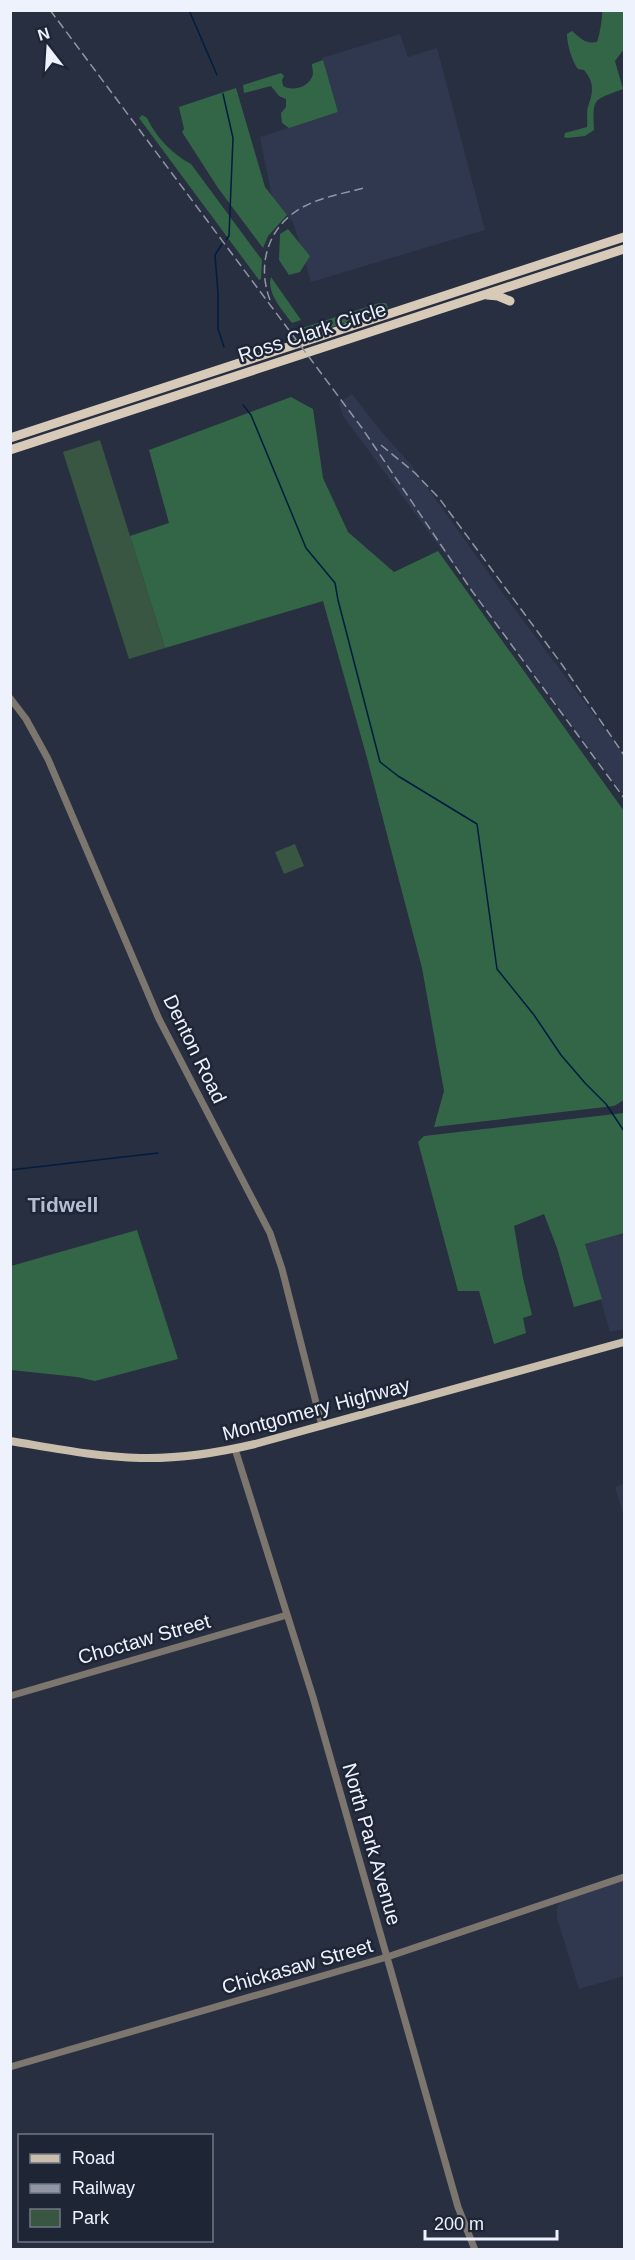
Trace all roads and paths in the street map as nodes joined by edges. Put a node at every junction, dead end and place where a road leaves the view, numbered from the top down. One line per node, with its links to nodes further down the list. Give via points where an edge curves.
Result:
1 (624, 237): 5 (highway, Ross Clark Circle)
2 (624, 249): 3 (highway, Ross Clark Circle)
3 (485, 295): 4 (highway); 6 (highway, Ross Clark Circle)
4 (510, 302)
5 (46, 427): 6 (highway); 7 (highway, Ross Clark Circle)
6 (52, 437): 8 (highway, Ross Clark Circle)
7 (10, 438)
8 (10, 450)
9 (10, 698): 11 (street, Denton Road, via 48,759 159,1019 270,1233)
10 (624, 1342): 11 (main road, Montgomery Highway)
11 (322, 1426): 13 (main road, Montgomery Highway)
12 (10, 1441): 13 (main road, Montgomery Highway, via 138,1458 196,1456)
13 (235, 1449): 14 (street, North Park Avenue)
14 (287, 1615): 15 (street, Choctaw Street); 17 (street, North Park Avenue)
15 (10, 1696)
16 (624, 1877): 17 (street, Chickasaw Street)
17 (387, 1957): 18 (street, Chickasaw Street); 19 (street, North Park Avenue, via 458,2207)
18 (10, 2067)
19 (475, 2250)

